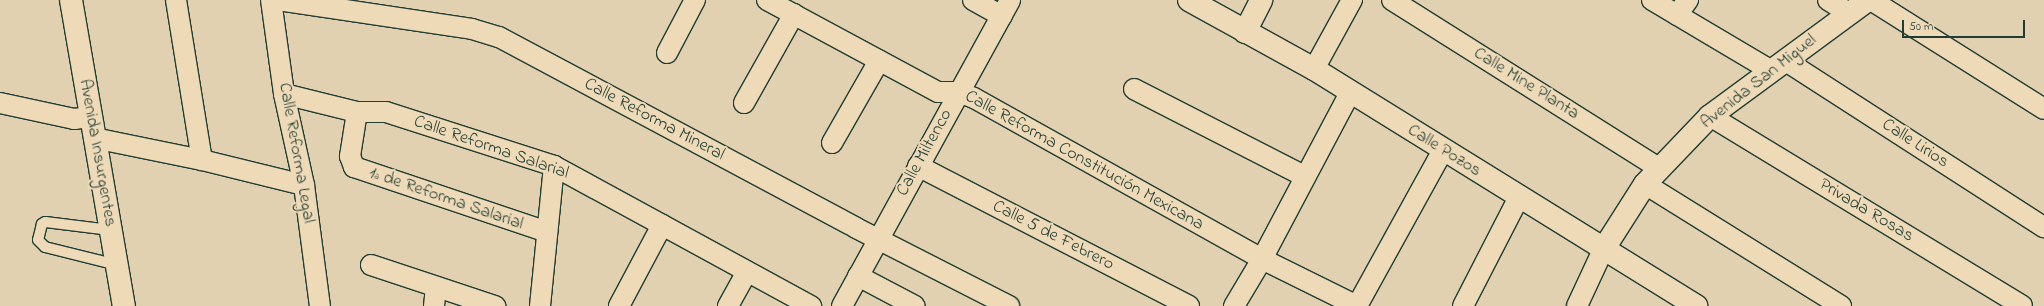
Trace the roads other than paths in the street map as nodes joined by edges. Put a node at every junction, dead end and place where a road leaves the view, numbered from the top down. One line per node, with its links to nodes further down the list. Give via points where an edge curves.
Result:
1 (71, 0): 34 (street, Avenida Insurgentes)
2 (176, 0): 38 (street)
3 (271, 0): 28 (street, Calle Reforma Legal)
4 (278, 0): 50 (street, Calle Reforma Mineral, via 472,29 499,37)
5 (695, 0): 21 (street)
6 (767, 0): 19 (street, Calle Reforma Constitución Mexicana)
7 (973, 0): 16 (street)
8 (1189, 0): 20 (street, Calle Pozos)
9 (1261, 0): 20 (street)
10 (1352, 0): 24 (street)
11 (1392, 0): 41 (street, Calle Mine Planta)
12 (1652, 0): 17 (street, Calle Lirios)
13 (1828, 0): 18 (street)
14 (1868, 0): 18 (street, Avenida San Miguel)
15 (1871, 0): 31 (street)
16 (1006, 8): 26 (street, Calle Miltenco)
17 (1682, 8): 23 (street, Calle Lirios)
18 (1849, 13): 23 (street, Avenida San Miguel)
19 (794, 14): 22 (street, Calle Reforma Constitución Mexicana); 30 (street)
20 (1245, 32): 24 (street, Calle Pozos)
21 (667, 53)
22 (879, 61): 26 (street, Calle Reforma Constitución Mexicana, via 938,92); 36 (street)
23 (1778, 65): 33 (street, Avenida San Miguel); 47 (street, Calle Lirios)
24 (1314, 69): 27 (street, Calle Pozos)
25 (1134, 89): 42 (street)
26 (959, 92): 40 (street, Calle Miltenco); 52 (street, Calle Reforma Constitución Mexicana)
27 (1350, 92): 37 (street, Calle Pozos); 42 (street)
28 (284, 94): 32 (street, Calle Reforma Salarial); 44 (street, Calle Reforma Legal)
29 (0, 103): 34 (street, via 74,119)
30 (744, 104)
31 (2044, 109)
32 (357, 112): 39 (street, Calle Reforma Salarial, via 386,112); 49 (street, 1ª de Reforma Salarial, via 350,156 354,167)
33 (1710, 116): 41 (street, Avenida San Miguel); 75 (street, Privada Rosas)
34 (91, 117): 35 (street, Avenida Insurgentes)
35 (94, 138): 38 (street); 48 (street, Avenida Insurgentes)
36 (832, 143)
37 (1443, 150): 45 (street, Calle Pozos); 70 (street)
38 (202, 160): 44 (street)
39 (554, 166): 46 (street, Calle Reforma Salarial); 49 (street)
40 (918, 166): 50 (street, Calle Miltenco); 68 (street, Calle 5 de Febrero)
41 (1659, 168): 43 (street, Avenida San Miguel)
42 (1304, 176): 52 (street)
43 (1645, 184): 51 (street, Avenida San Miguel); 74 (street)
44 (304, 185): 59 (street, Calle Reforma Legal)
45 (1519, 197): 51 (street, Calle Pozos); 71 (street)
46 (662, 225): 55 (street, Calle Reforma Salarial); 62 (street)
47 (2044, 227)
48 (110, 230): 53 (street, Avenida Insurgentes); 53 (lane, via 45,222 42,224 38,240 45,247)
49 (547, 232): 61 (street)
50 (879, 238): 56 (street, Calle Miltenco); 67 (street, Calle Reforma Mineral)
51 (1603, 250): 72 (street); 73 (street, Calle Pozos)
52 (1262, 259): 69 (street); 70 (street, Calle Reforma Constitución Mexicana)
53 (116, 265): 58 (street, Avenida Insurgentes)
54 (370, 265): 57 (street)
55 (747, 272): 63 (street); 64 (street, Calle Reforma Salarial)
56 (858, 276): 65 (street, Calle Miltenco); 66 (street)
57 (435, 296): 60 (street)
58 (124, 306)
59 (320, 306)
60 (494, 306)
61 (540, 306)
62 (619, 306)
63 (728, 306)
64 (812, 306)
65 (842, 306)
66 (916, 306)
67 (1009, 306)
68 (1189, 306)
69 (1234, 306)
70 (1357, 306)
71 (1463, 306)
72 (1577, 306)
73 (1696, 306)
74 (1841, 306)
75 (2022, 306)

